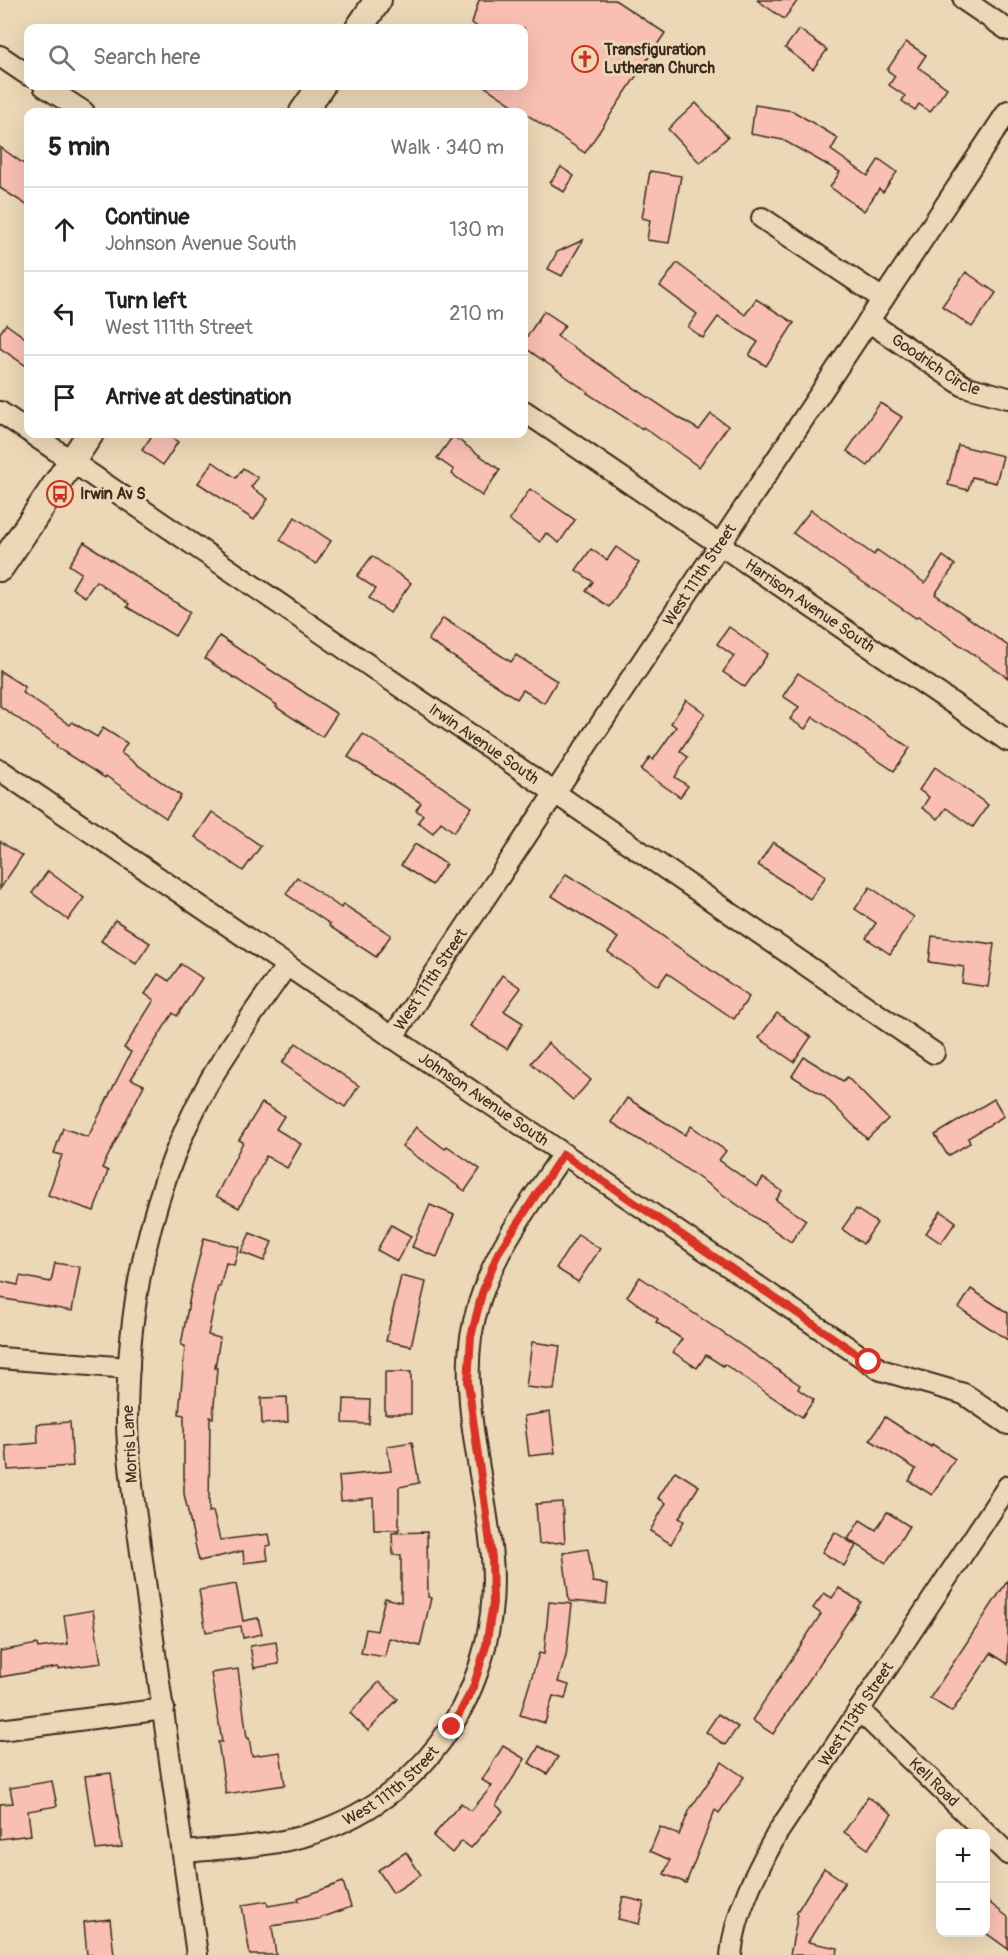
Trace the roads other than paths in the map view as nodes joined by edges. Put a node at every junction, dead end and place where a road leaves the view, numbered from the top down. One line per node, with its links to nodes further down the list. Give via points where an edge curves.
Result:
1 (378, 0): 3 (street)
2 (964, 0): 4 (street)
3 (362, 24)
4 (1008, 30)
5 (0, 56): 6 (street)
6 (24, 72)
7 (50, 90): 9 (street)
8 (318, 90): 10 (street)
9 (78, 108)
10 (306, 108)
11 (1008, 111): 13 (street, West 111th Street)
12 (762, 218): 13 (street)
13 (883, 299): 14 (street, West 111th Street)
14 (868, 321): 15 (street, Goodrich Circle, via 964,386); 22 (street, West 111th Street)
15 (1008, 398)
16 (0, 412): 18 (street)
17 (528, 414): 22 (street, Harrison Avenue South)
18 (24, 428)
19 (38, 438): 21 (street, Irwin Avenue South)
20 (87, 438): 21 (street)
21 (72, 460): 23 (street); 26 (street, Irwin Avenue South)
22 (720, 544): 24 (street, Harrison Avenue South); 26 (street, West 111th Street)
23 (0, 568)
24 (1008, 741)
25 (0, 770): 27 (street, Johnson Avenue South)
26 (555, 792): 28 (street, West 111th Street); 29 (street, Irwin Avenue South)
27 (287, 965): 28 (street, Johnson Avenue South); 32 (street, Morris Lane, via 209,1083 177,1147 153,1214 137,1282)
28 (392, 1038): 30 (street, Johnson Avenue South)
29 (934, 1053)
30 (563, 1154): 33 (street, Johnson Avenue South, via 880,1370 964,1394); 38 (street, West 111th Street, via 498,1253 471,1337 468,1382 492,1558 493,1603 486,1646 473,1688 452,1727 424,1762 393,1791 356,1815 315,1833 272,1844)
31 (0, 1358): 32 (street)
32 (129, 1368): 35 (street, Morris Lane, via 127,1424 133,1495)
33 (1008, 1424)
34 (1008, 1486): 36 (street, West 113th Street)
35 (164, 1709): 37 (street); 38 (street, Morris Lane)
36 (859, 1710): 39 (street, Kell Road); 41 (street, West 113th Street, via 758,1869 741,1909)
37 (0, 1730)
38 (183, 1852): 40 (street, Morris Lane)
39 (1008, 1854)
40 (197, 1955)
41 (731, 1955)

